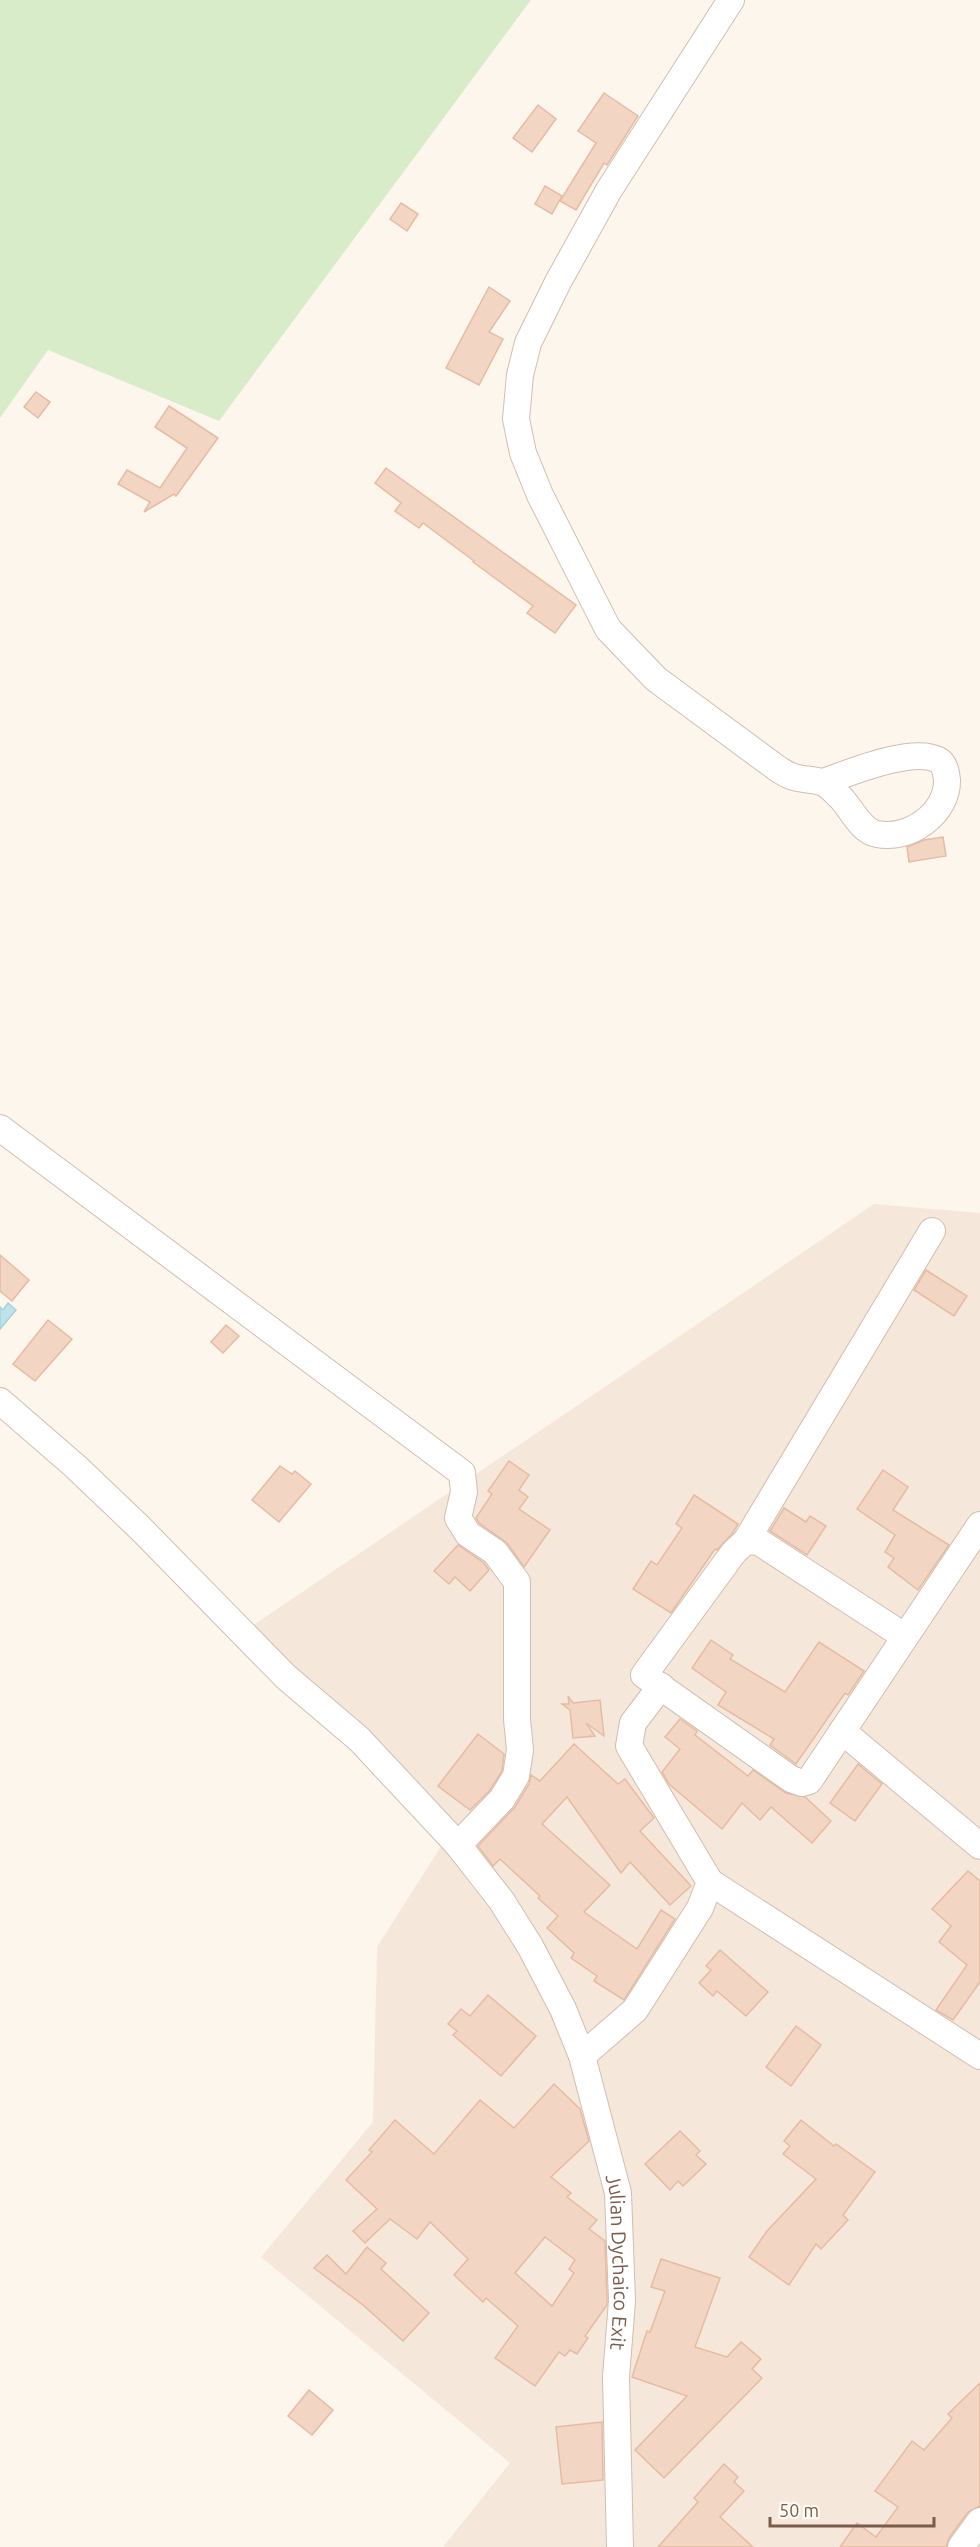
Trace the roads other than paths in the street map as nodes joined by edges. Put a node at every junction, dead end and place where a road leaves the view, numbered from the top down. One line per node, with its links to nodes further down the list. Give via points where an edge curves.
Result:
1 (731, 0): 2 (street, via 609,190 558,282 528,343 516,419 523,453 540,495 608,629 656,679 778,769 793,777)
2 (823, 782)
3 (0, 1128): 11 (street, via 462,1473 464,1492 458,1518 468,1534 495,1552 517,1582 520,1750 516,1776 502,1799)
4 (932, 1231): 7 (street)
5 (0, 1401): 11 (street, Julian Dychaico Exit, via 140,1528 286,1677 359,1739)
6 (980, 1525): 8 (street)
7 (746, 1541): 8 (street, via 759,1542); 9 (street, via 644,1675)
8 (904, 1636): 10 (street)
9 (661, 1686): 10 (street, via 802,1784); 13 (street, via 633,1723 629,1746)
10 (842, 1731): 12 (street)
11 (458, 1845): 14 (street, Julian Dychaico Exit, via 501,1900 530,1946)
12 (980, 1846)
13 (710, 1882): 14 (street, via 700,1908 635,2010); 15 (street)
14 (582, 2056): 17 (street, Julian Dychaico Exit, via 618,2193 622,2301 616,2377)
15 (980, 2056)
16 (980, 2521): 18 (street)
17 (620, 2547)
18 (962, 2547)

